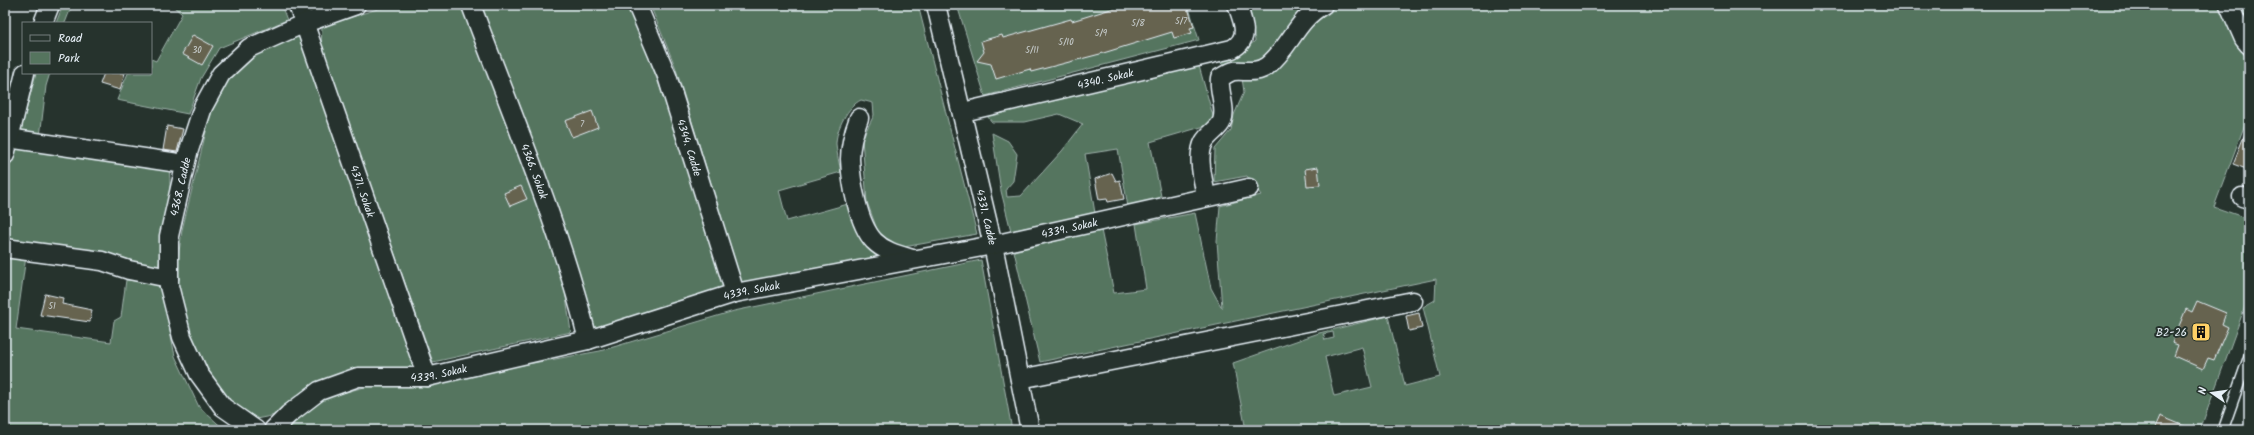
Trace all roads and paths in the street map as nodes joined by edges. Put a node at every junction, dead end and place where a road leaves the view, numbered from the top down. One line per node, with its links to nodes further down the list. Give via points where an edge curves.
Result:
1 (298, 5): 9 (street, 4371. Sokak)
2 (356, 5): 9 (street, 4368. Cadde)
3 (471, 5): 25 (street, 4366. Sokak, via 543,197 577,296)
4 (637, 5): 23 (street, 4344. Cadde, via 667,76)
5 (936, 5): 12 (street, 4331. Cadde)
6 (1237, 5): 12 (street, 4340. Sokak, via 1243,22 1244,38 1240,45 1232,49)
7 (1323, 5): 18 (street, via 1310,12 1279,54 1266,67 1251,72 1232,71 1220,78 1222,121 1204,143 1201,157)
8 (2230, 5): 10 (street)
9 (305, 23): 16 (street, 4368. Cadde, via 249,48 221,74 203,107); 27 (street, 4371. Sokak)
10 (2249, 45)
11 (25, 74): 13 (street)
12 (963, 112): 19 (street, 4331. Cadde)
13 (9, 117): 15 (street)
14 (859, 118): 21 (street, via 852,136 850,159 857,202 865,228 875,241 889,251)
15 (6, 146): 16 (street)
16 (185, 164): 22 (street, 4368. Cadde, via 169,236)
17 (1249, 188): 18 (street, 4339. Sokak)
18 (1206, 197): 19 (street, 4339. Sokak)
19 (993, 245): 21 (street, 4339. Sokak); 28 (street, 4331. Cadde)
20 (5, 248): 22 (street, via 102,261 129,270)
21 (916, 260): 23 (street, 4339. Sokak)
22 (169, 278): 29 (street, 4368. Cadde, via 182,337 199,374 223,407)
23 (734, 293): 25 (street, 4339. Sokak)
24 (1413, 301): 28 (street)
25 (588, 340): 27 (street, 4339. Sokak)
26 (2249, 356): 32 (lane)
27 (427, 376): 30 (street, 4339. Sokak, via 358,377 319,391)
28 (1020, 379): 31 (street, 4331. Cadde)
29 (256, 430)
30 (273, 430)
31 (1030, 430)
32 (2223, 430)

